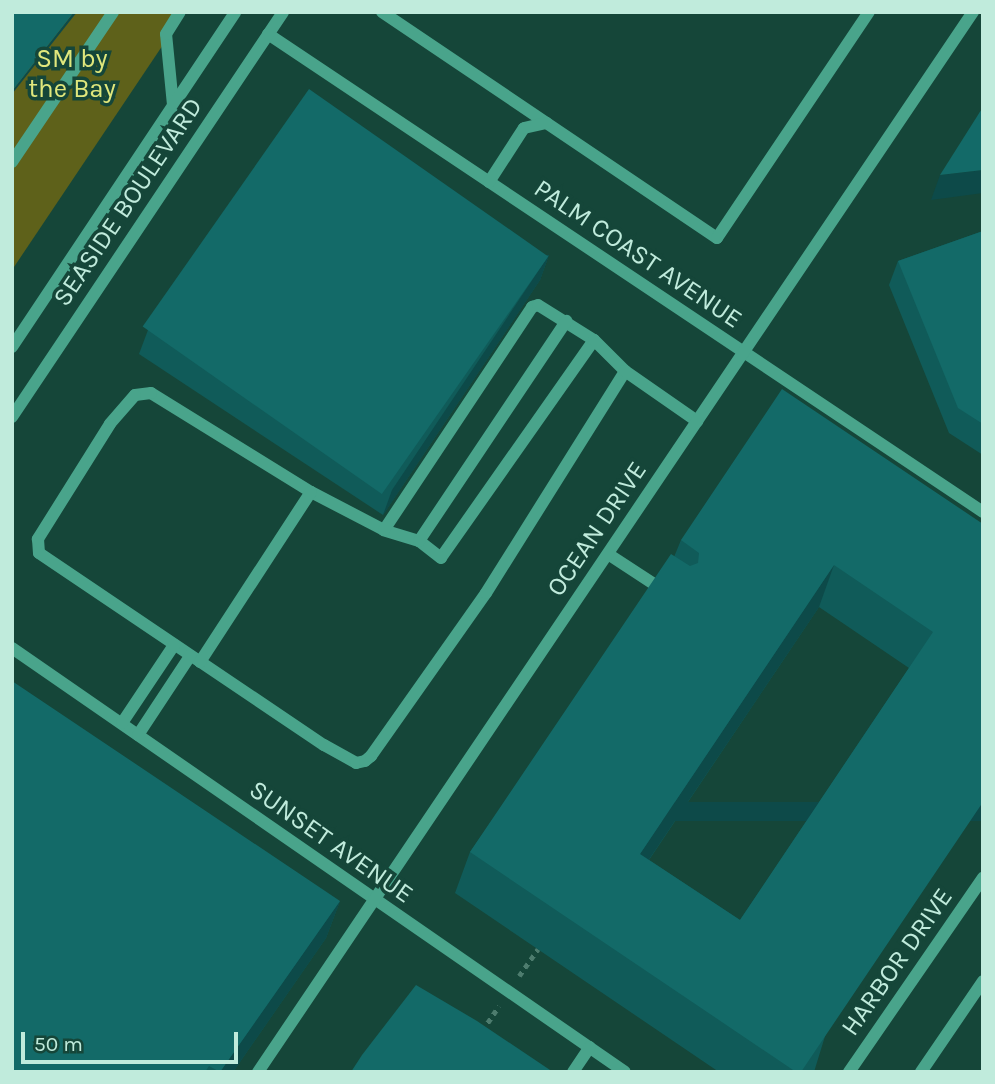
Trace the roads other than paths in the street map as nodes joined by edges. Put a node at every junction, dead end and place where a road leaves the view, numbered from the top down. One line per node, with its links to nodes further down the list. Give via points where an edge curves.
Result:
1 (113, 12): 11 (street)
2 (180, 12): 9 (street, via 166,34)
3 (235, 12): 9 (street, SEASIDE BOULEVARD)
4 (283, 12): 8 (street, SEASIDE BOULEVARD)
5 (382, 12): 10 (street)
6 (869, 12): 10 (street, via 717,238)
7 (973, 12): 16 (street, OCEAN DRIVE)
8 (268, 34): 12 (street, PALM COAST AVENUE); 18 (street, SEASIDE BOULEVARD)
9 (173, 105): 15 (street, SEASIDE BOULEVARD)
10 (546, 123): 12 (street, via 524,128)
11 (12, 162)
12 (488, 182): 16 (street, PALM COAST AVENUE)
13 (566, 321): 14 (street); 22 (street, via 543,306 532,307); 23 (street)
14 (594, 340): 17 (street); 23 (street, via 441,558)
15 (12, 347)
16 (744, 352): 19 (street, OCEAN DRIVE); 21 (street, PALM COAST AVENUE)
17 (625, 371): 19 (street); 28 (street, via 486,593 371,757 356,762 345,757)
18 (12, 417)
19 (697, 422): 24 (street, OCEAN DRIVE)
20 (311, 492): 22 (street); 26 (street, via 151,393 135,395 110,424 37,546 39,553); 28 (street)
21 (983, 512)
22 (384, 530): 23 (street)
23 (419, 541)
24 (608, 554): 25 (street); 32 (street, OCEAN DRIVE)
25 (676, 599)
26 (174, 645): 28 (street); 29 (street)
27 (12, 648): 29 (street, SUNSET AVENUE)
28 (195, 659): 30 (street)
29 (122, 723): 30 (street, SUNSET AVENUE)
30 (138, 735): 32 (street, SUNSET AVENUE)
31 (983, 878): 38 (street, HARBOR DRIVE)
32 (373, 899): 34 (street, SUNSET AVENUE); 35 (street, OCEAN DRIVE)
33 (983, 981): 39 (street)
34 (590, 1047): 36 (street); 37 (street, SUNSET AVENUE)
35 (258, 1072)
36 (573, 1072)
37 (625, 1072)
38 (849, 1072)
39 (921, 1072)

